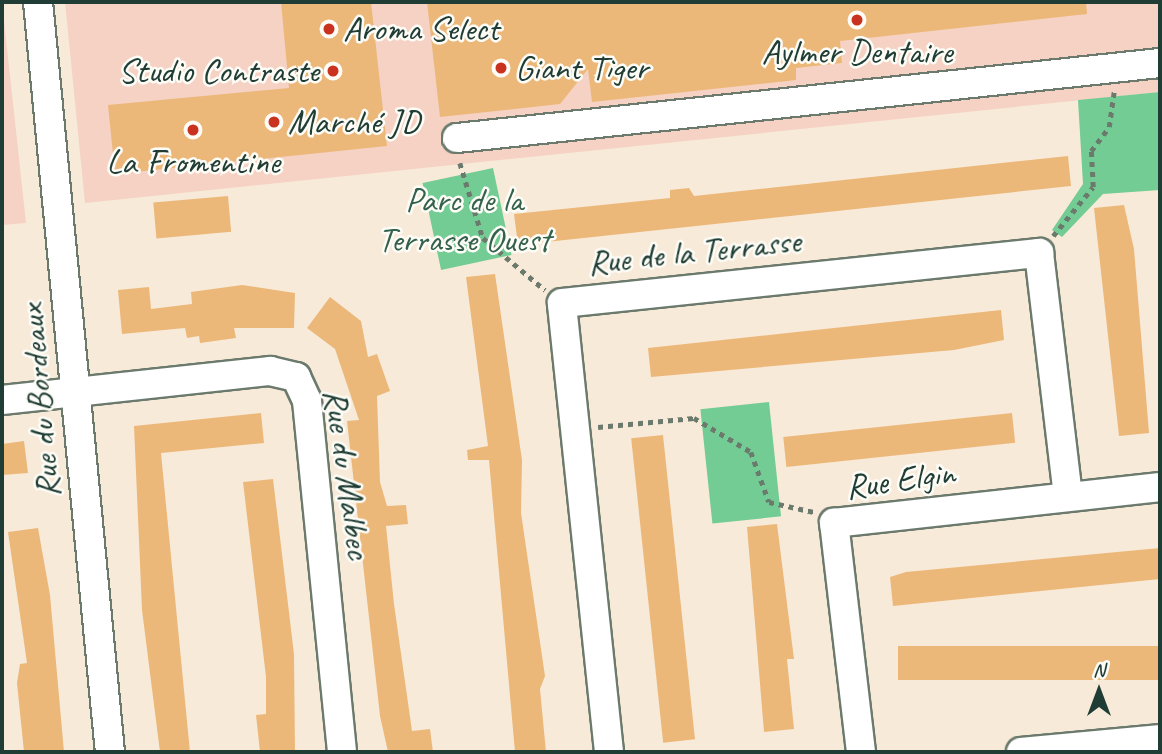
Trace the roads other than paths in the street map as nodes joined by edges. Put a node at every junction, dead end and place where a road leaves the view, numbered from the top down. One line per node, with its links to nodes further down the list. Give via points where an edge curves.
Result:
1 (38, 2): 4 (street, Rue du Bordeaux)
2 (1160, 63): 3 (street)
3 (457, 138)
4 (76, 391): 5 (street, Rue du Malbec); 10 (street, Rue du Bordeaux); 11 (street, Rue du Malbec, via 270,370 285,372 304,387)
5 (2, 400)
6 (1160, 487): 7 (street, Rue Elgin)
7 (1068, 496): 12 (street, Rue de la Terrasse, via 1039,253 562,303); 13 (street, Rue Elgin, via 834,523)
8 (1160, 739): 9 (street); 14 (street)
9 (1160, 746)
10 (110, 752)
11 (342, 752)
12 (609, 752)
13 (861, 752)
14 (1022, 752)

